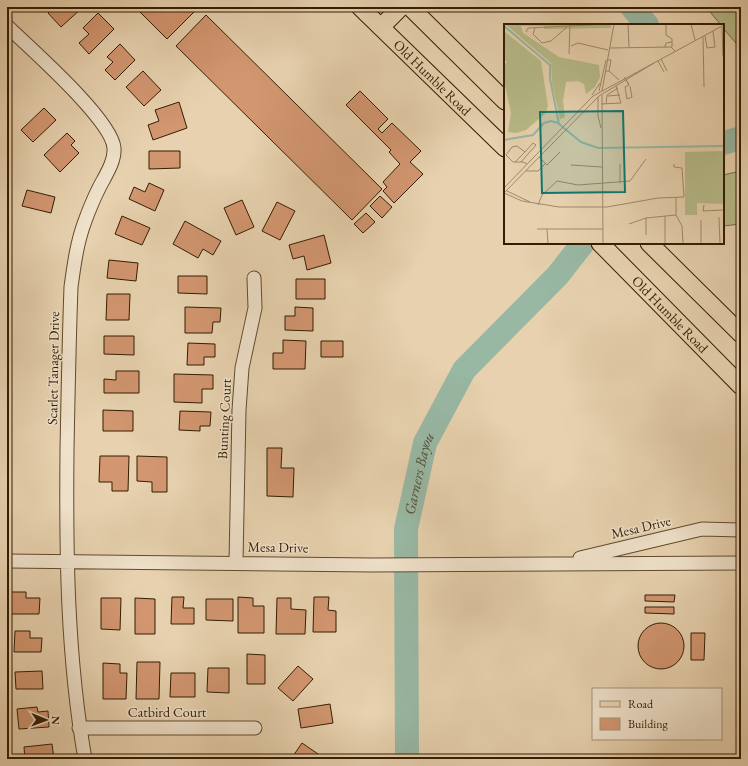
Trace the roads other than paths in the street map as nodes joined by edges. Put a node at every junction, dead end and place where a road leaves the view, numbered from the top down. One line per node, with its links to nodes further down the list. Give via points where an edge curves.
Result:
1 (360, 7): 5 (main road, Old Humble Road)
2 (401, 7): 5 (main road)
3 (410, 7): 6 (main road)
4 (7, 26): 14 (street, Scarlet Tanager Drive, via 96,115 110,135 114,148 112,163 98,188 84,223 71,287)
5 (381, 27): 7 (main road, Old Humble Road)
6 (504, 100)
7 (504, 147)
8 (601, 244): 12 (main road, Old Humble Road)
9 (649, 244): 11 (main road)
10 (254, 278): 16 (street, Bunting Court, via 255,308 242,368 239,410)
11 (741, 334)
12 (741, 386)
13 (741, 530): 18 (street, Mesa Drive, via 702,529)
14 (66, 560): 15 (street, Mesa Drive); 16 (street, Mesa Drive); 19 (street, Scarlet Tanager Drive, via 68,623)
15 (7, 561)
16 (236, 562): 18 (street, Mesa Drive)
17 (741, 563): 18 (street, Mesa Drive)
18 (549, 565)
19 (79, 728): 20 (street, Catbird Court); 21 (street, Scarlet Tanager Drive)
20 (255, 728)
21 (85, 759)

